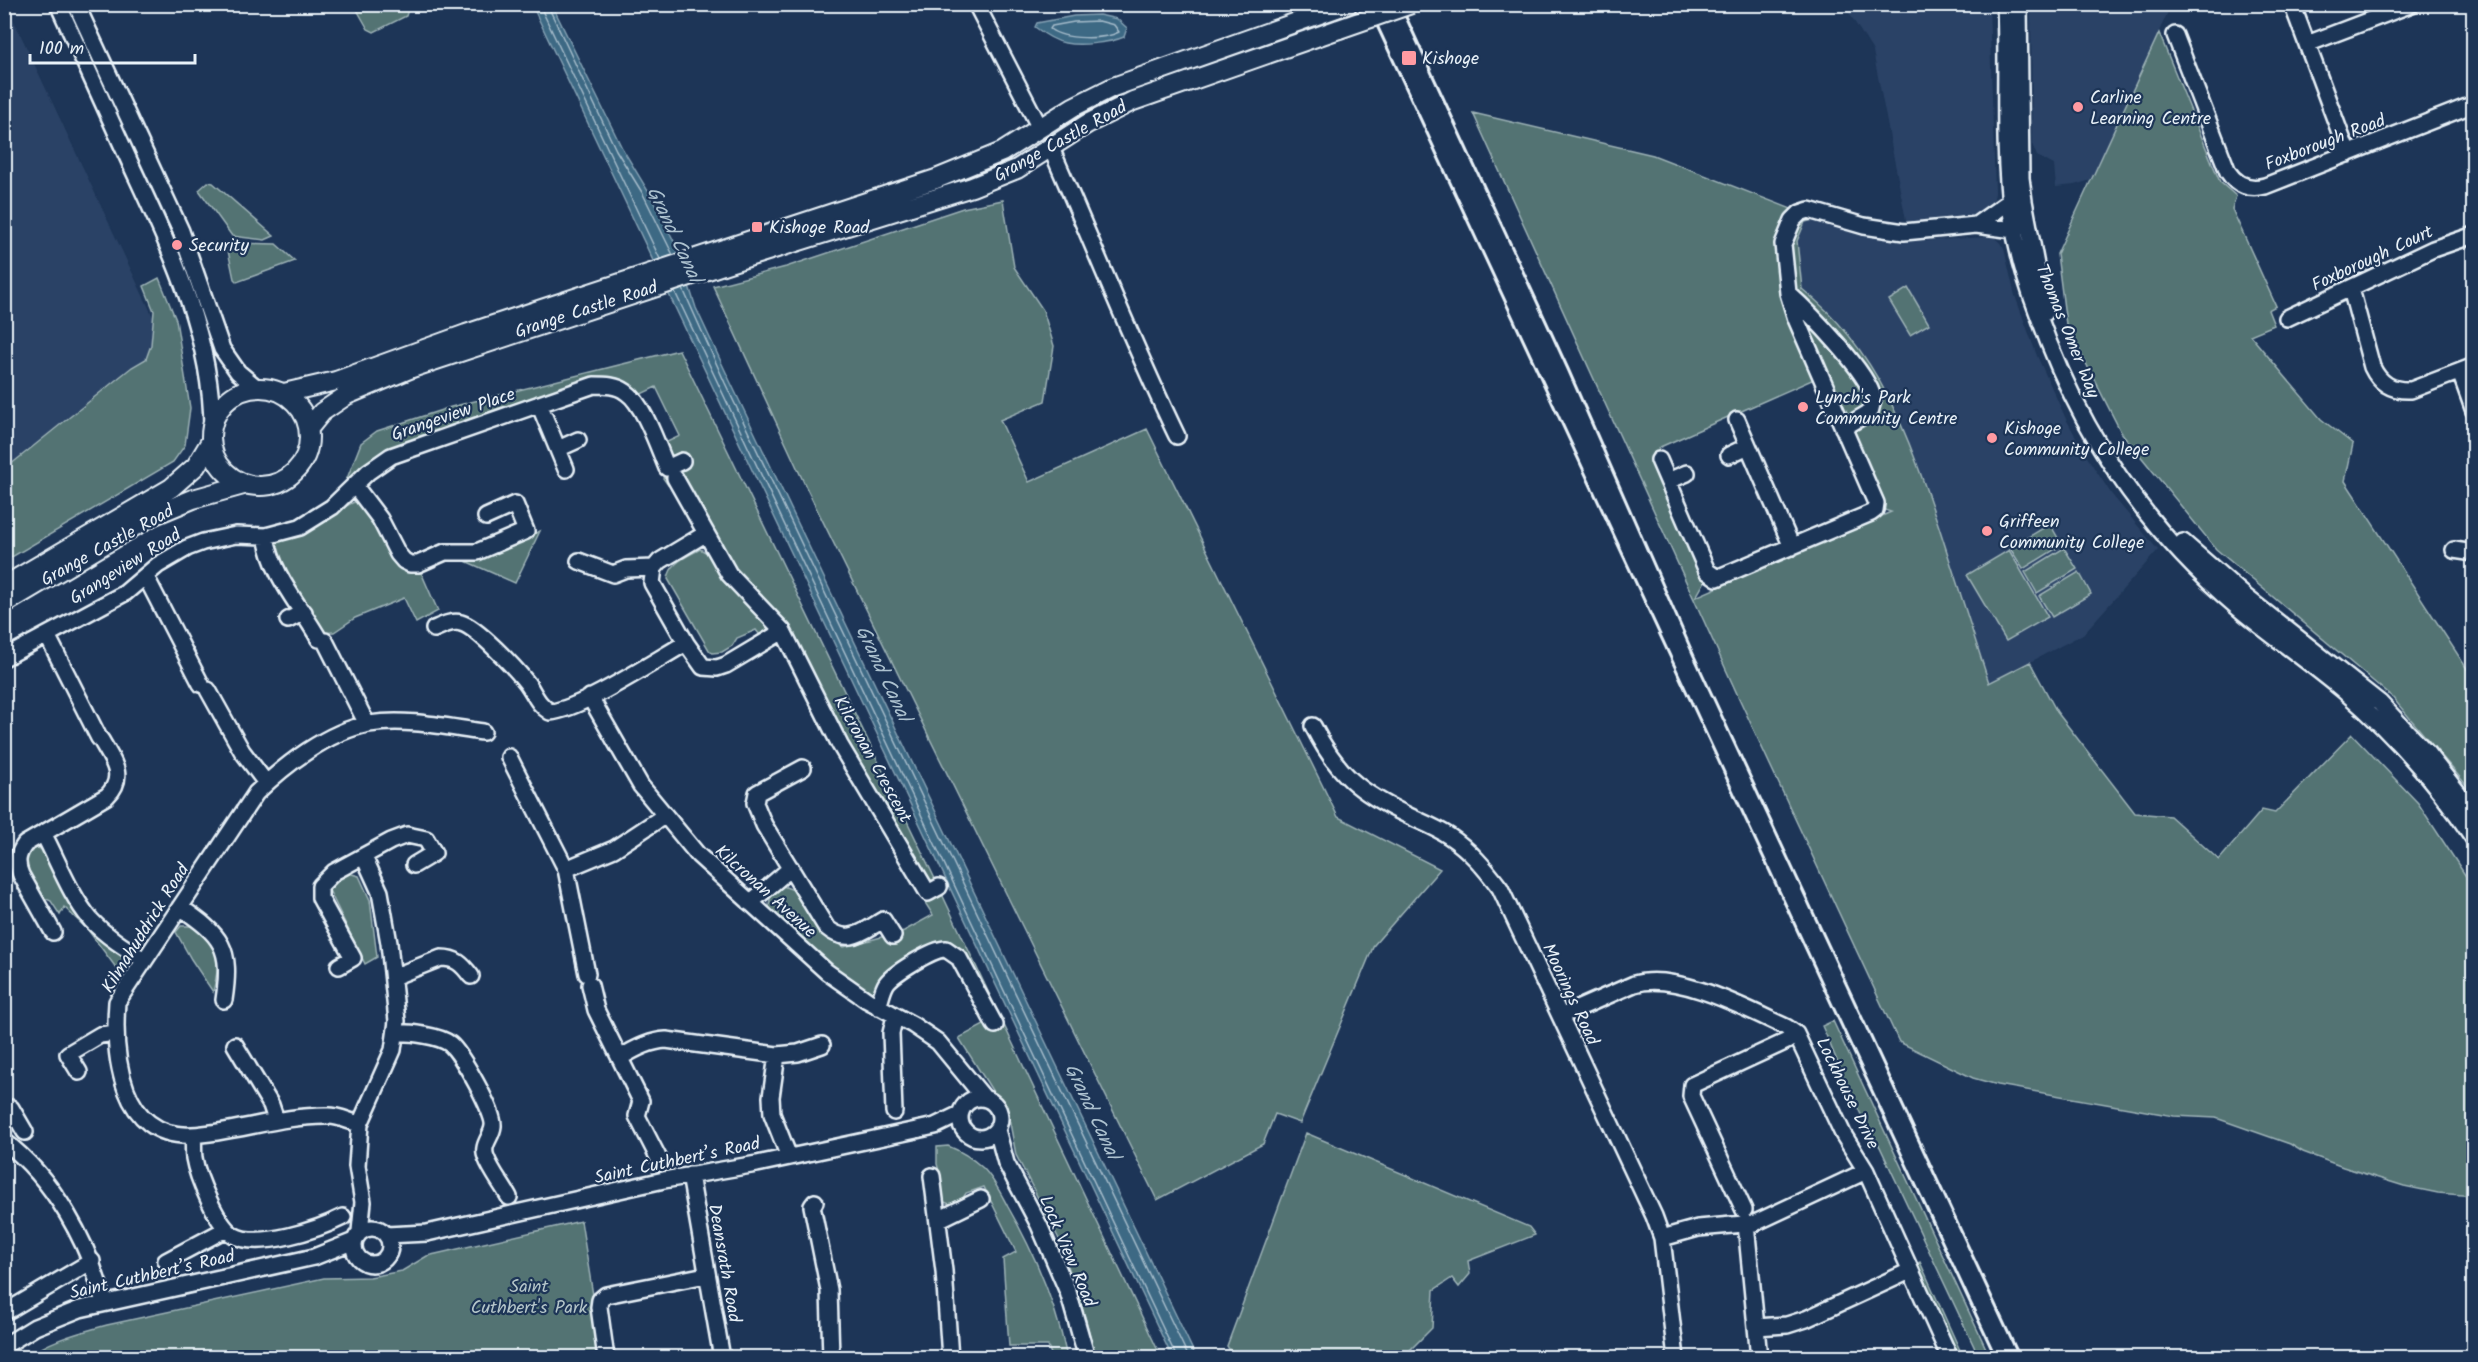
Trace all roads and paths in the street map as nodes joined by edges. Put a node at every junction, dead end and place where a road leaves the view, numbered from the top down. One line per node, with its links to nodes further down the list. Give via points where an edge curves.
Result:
1 (58, 4): 34 (street, via 186,292 206,365)
2 (76, 4): 27 (street, via 185,240 222,349 238,372)
3 (976, 4): 13 (street)
4 (1348, 4): 13 (main road, Grange Castle Road, via 1113,87)
5 (1411, 4): 14 (main road, Grange Castle Road, bridge, via 1133,101)
6 (2006, 4): 16 (street, Thomas Omer Way)
7 (2019, 4): 17 (street, Thomas Omer Way, via 2021,178)
8 (2292, 4): 11 (street)
9 (2412, 4): 11 (street)
10 (2175, 35): 15 (street, Foxborough Road, via 2228,172 2240,185 2260,187)
11 (2307, 44): 15 (street)
12 (2474, 104): 15 (street, Foxborough Road)
13 (1040, 128): 21 (main road, Grange Castle Road, via 1002,152 936,179)
14 (1050, 146): 21 (main road, Grange Castle Road, via 1017,169 979,185); 35 (street)
15 (2348, 154)
16 (2010, 201): 18 (street); 19 (street, Thomas Omer Way)
17 (2029, 219): 19 (street); 74 (street, Thomas Omer Way, via 2042,301 2065,364 2100,435 2142,496 2175,534 2220,575 2380,704 2426,752)
18 (1976, 225): 19 (street); 24 (street, via 1904,232 1864,226 1809,210 1800,213 1793,220 1784,244)
19 (2014, 230): 77 (street, Thomas Omer Way, via 2021,266 2058,368 2094,439 2136,501 2220,592 2342,689 2394,737 2437,786)
20 (2474, 235): 23 (street, Foxborough Court, via 2433,249)
21 (725, 256): 22 (main road, Grange Castle Road)
22 (628, 288): 28 (main road, Grange Castle Road, via 466,334 336,381); 32 (main road, Grange Castle Road, via 347,395 322,412)
23 (2351, 289): 25 (street, Foxborough Court); 26 (street, via 2377,379 2401,390 2411,390)
24 (1788, 293): 33 (street); 33 (street, via 1839,346 1873,398 1870,412)
25 (2287, 318)
26 (2467, 369): 30 (street)
27 (256, 387): 28 (main road, Grange Castle Road); 34 (main road, Grange Castle Road, via 225,403)
28 (284, 393): 32 (main road, via 299,408)
29 (539, 404): 38 (street, Grangeview Place); 41 (street, Grangeview Place, via 594,385 610,385 625,391 641,410 667,468); 47 (street, Grangeview Place, via 391,456)
30 (2474, 411)
31 (1737, 420): 37 (street)
32 (309, 428): 46 (main road, Grange Castle Road, via 306,456 297,471 272,485)
33 (1843, 428): 52 (street, via 1876,503 1875,510)
34 (212, 434): 46 (main road, via 220,465 230,476); 58 (main road, Grange Castle Road, via 196,466 171,488)
35 (1177, 436)
36 (578, 440): 38 (street)
37 (1748, 446): 39 (street); 52 (street)
38 (558, 449): 42 (street, Grangeview Place)
39 (1729, 455)
40 (1659, 460): 45 (street)
41 (682, 461)
42 (566, 469)
43 (1687, 473): 45 (street)
44 (675, 478): 50 (street, Kilcronan Crescent)
45 (1668, 481): 52 (street, via 1711,576 1724,576)
46 (247, 484): 59 (main road, Grange Castle Road, via 193,499 152,516)
47 (354, 486): 48 (street, Grangeview Place); 49 (street, via 380,519 398,554 410,564 445,552 477,552 526,531 515,504)
48 (337, 503): 51 (street, Grangeview Road, via 300,527)
49 (486, 516)
50 (705, 534): 56 (street); 63 (street, Kilcronan Crescent, via 729,574)
51 (266, 536): 57 (street, Grangeview Road, via 236,535 203,542 173,555); 60 (street, via 277,575)
52 (1792, 547)
53 (2454, 550): 54 (street)
54 (2474, 553)
55 (579, 561): 56 (street, via 613,574 626,569)
56 (654, 568): 65 (street, via 652,583)
57 (146, 577): 64 (street, Grangeview Road); 73 (street, via 242,751)
58 (4, 586)
59 (4, 603)
60 (304, 612): 61 (street); 68 (street)
61 (288, 620)
62 (434, 629): 67 (street, via 460,622 472,629 520,675 535,699 550,712)
63 (783, 631): 65 (street, via 717,668 703,667); 82 (street, Kilcronan Crescent, via 840,745 928,893)
64 (46, 635): 66 (street, Grangeview Road); 76 (street, via 116,769 117,781 107,796)
65 (686, 643): 67 (street)
66 (4, 658)
67 (590, 697): 75 (street, Kilcronan Avenue, via 637,779)
68 (367, 724): 70 (street, Kilmahuddrick Road, via 398,722); 73 (street, Kilmahuddrick Road, via 309,751)
69 (1313, 726): 132 (street, Moorings Road, via 1335,765 1353,784 1447,835 1477,858 1500,888 1644,1190)
70 (483, 732)
71 (509, 757): 81 (street)
72 (803, 768): 80 (street, via 757,794 755,803)
73 (266, 783): 84 (street, Kilmahuddrick Road, via 249,802)
74 (2474, 813)
75 (664, 816): 81 (street, via 614,849); 83 (street, Kilcronan Avenue, via 698,855)
76 (44, 833): 85 (street, via 25,844 17,865); 87 (street, via 91,919)
77 (2474, 839)
78 (364, 857): 79 (street, via 399,838 417,836 426,839 434,853); 88 (street, via 334,872 320,886 320,898 353,958); 90 (street, via 380,892)
79 (414, 865)
80 (791, 868): 83 (street); 86 (street, via 834,934 854,936 883,920)
81 (566, 869): 102 (street, via 596,1010)
82 (939, 887)
83 (750, 903): 92 (street, Kilcronan Avenue, via 827,972)
84 (180, 907): 87 (street, Kilmahuddrick Road); 91 (street, via 207,926 221,944 228,972)
85 (52, 932)
86 (893, 936)
87 (144, 960): 96 (street, Kilmahuddrick Road, via 117,1002)
88 (339, 966)
89 (471, 976): 90 (street, via 462,964 441,958)
90 (393, 977): 97 (street)
91 (224, 1000)
92 (878, 1007): 94 (street, Kilcronan Avenue); 95 (street, via 887,982 940,949 955,954 962,979)
93 (1570, 1012): 98 (street, Lockhouse Drive, via 1634,984 1662,981 1709,994)
94 (896, 1016): 106 (street, via 891,1033); 108 (street, Kilcronan Avenue, via 938,1042 951,1055 960,1070)
95 (994, 1025)
96 (116, 1033): 104 (street, via 100,1035 68,1054); 113 (street, Kilmahuddrick Road, via 121,1078 141,1116 159,1128)
97 (396, 1033): 110 (street, via 393,1050); 121 (street, via 410,1032 444,1041 455,1050 490,1112 494,1126 485,1155)
98 (1796, 1034): 118 (street, Lockhouse Drive, via 1843,1134); 126 (street, via 1692,1085 1691,1096)
99 (235, 1045): 105 (street)
100 (822, 1045): 101 (street)
101 (777, 1055): 102 (street, via 666,1040 655,1041); 115 (street, via 772,1114)
102 (620, 1058): 116 (street, via 641,1101 637,1116)
103 (265, 1064): 105 (street)
104 (79, 1072)
105 (251, 1072): 109 (street)
106 (894, 1112)
107 (4, 1114): 112 (street, via 11,1108)
108 (971, 1116): 111 (street, Saint Cuthbert’s Road, via 987,1137); 111 (street, Lock View Road, via 991,1100 1001,1118); 115 (street, Saint Cuthbert’s Road); 117 (street, Lock View Road)
109 (276, 1120): 110 (street, Kilmahuddrick Road, via 329,1116); 113 (street, Kilmahuddrick Road)
110 (360, 1124): 123 (street, via 357,1166)
111 (996, 1130): 117 (street, Lock View Road)
112 (25, 1132)
113 (193, 1135): 128 (street, via 199,1176)
114 (4, 1141): 136 (street, via 24,1156 46,1182)
115 (789, 1156): 119 (street, Saint Cuthbert’s Road)
116 (661, 1162)
117 (1005, 1162): 148 (street, Lock View Road, via 1039,1225 1068,1292)
118 (1866, 1171): 126 (street, via 1763,1220); 138 (street, Lockhouse Drive)
119 (690, 1175): 130 (street, Saint Cuthbert’s Road); 139 (street, Deansrath Road)
120 (932, 1176): 127 (street)
121 (509, 1197)
122 (981, 1199): 127 (street)
123 (363, 1202): 129 (street); 131 (street)
124 (814, 1202): 146 (street, via 829,1290)
125 (344, 1217): 128 (street, via 315,1230 251,1240 234,1236)
126 (1745, 1217): 132 (street); 142 (street)
127 (938, 1220): 147 (street)
128 (226, 1229): 137 (street)
129 (381, 1232): 130 (street, Saint Cuthbert’s Road); 131 (street, Saint Cuthbert’s Road); 133 (street, via 390,1247)
130 (427, 1233): 133 (street, Saint Cuthbert’s Road)
131 (357, 1236): 134 (street, Saint Cuthbert’s Road); 135 (street, via 354,1247)
132 (1662, 1238): 149 (street, Moorings Road)
133 (388, 1252): 135 (street, Saint Cuthbert’s Road, via 376,1263)
134 (314, 1257): 135 (street, Saint Cuthbert’s Road); 140 (street, Saint Cuthbert’s Road)
135 (358, 1258)
136 (92, 1261): 140 (street); 141 (street, via 9,1310)
137 (166, 1261)
138 (1910, 1270): 142 (street, via 1806,1319); 151 (street, Lockhouse Drive)
139 (706, 1275): 144 (street, via 606,1295 599,1307); 145 (street, Deansrath Road)
140 (104, 1303): 143 (street, Saint Cuthbert’s Road, via 55,1318)
141 (4, 1308)
142 (1756, 1327): 150 (street)
143 (5, 1344)
144 (606, 1358)
145 (722, 1358)
146 (831, 1358)
147 (950, 1358)
148 (1087, 1358)
149 (1676, 1358)
150 (1759, 1358)
151 (1950, 1358)

